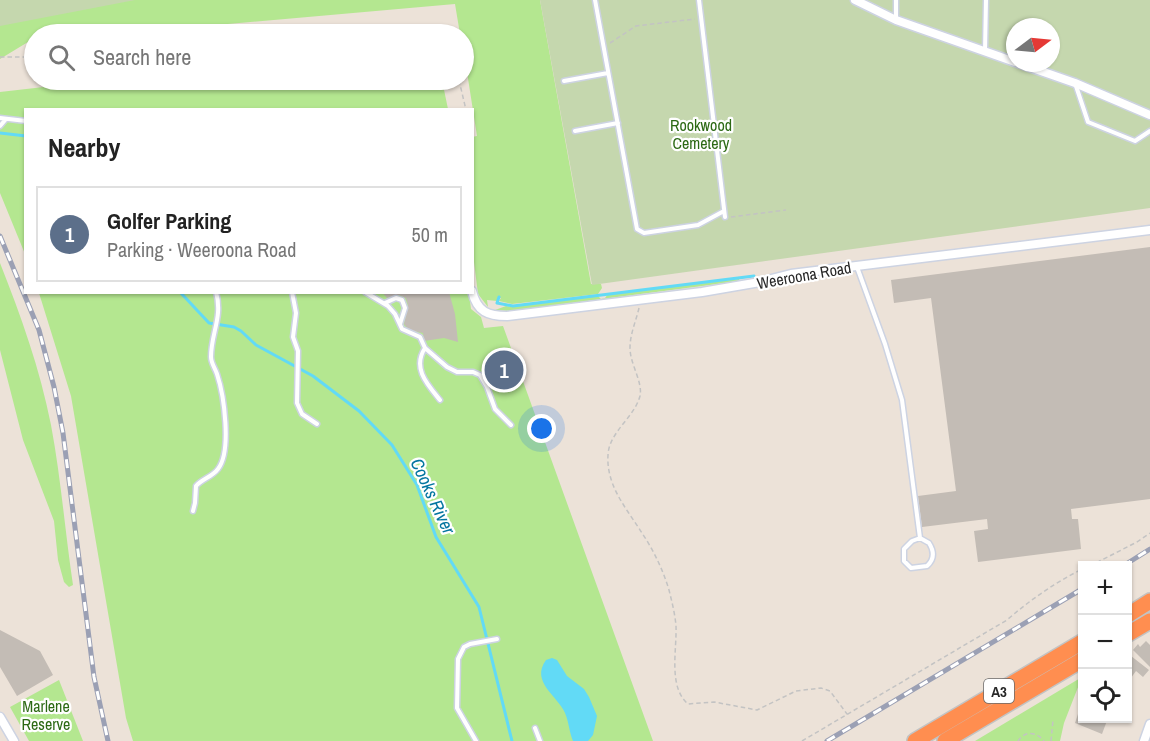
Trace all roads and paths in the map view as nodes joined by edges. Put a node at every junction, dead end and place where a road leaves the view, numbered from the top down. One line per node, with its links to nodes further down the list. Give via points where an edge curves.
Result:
1 (595, 0): 8 (lane)
2 (699, 0): 6 (lane)
3 (855, 0): 7 (street)
4 (896, 0): 7 (lane)
5 (986, 0): 9 (lane)
6 (701, 18): 8 (path, via 636,26 613,43); 28 (lane)
7 (896, 20): 9 (street)
8 (603, 45): 14 (lane)
9 (985, 51): 12 (street)
10 (0, 57): 11 (path)
11 (24, 57)
12 (1006, 59)
13 (1043, 72): 16 (street)
14 (608, 73): 15 (lane); 23 (lane)
15 (564, 81)
16 (1075, 83): 19 (street); 26 (lane, via 1088,122 1135,141)
17 (461, 90): 18 (path)
18 (466, 108)
19 (1150, 115)
20 (0, 118): 21 (lane)
21 (6, 119): 22 (lane); 24 (lane)
22 (24, 121)
23 (618, 123): 25 (lane); 28 (lane, via 640,232 699,225)
24 (0, 126)
25 (574, 131)
26 (1150, 131)
27 (786, 210): 29 (path)
28 (724, 211): 29 (lane)
29 (725, 217)
30 (1150, 230): 31 (street, Weeroona Road)
31 (856, 266): 36 (street, Weeroona Road); 45 (lane, via 902,400)
32 (216, 294): 43 (lane, via 219,313 211,361 223,399 226,449 217,471 196,486)
33 (292, 294): 41 (lane, via 296,313 293,337 298,351 297,403 306,418)
34 (367, 294): 37 (lane)
35 (473, 294): 36 (street, Weeroona Road, via 478,308 499,316)
36 (640, 299): 55 (path, via 630,347 640,395 611,442 609,468 617,495 655,554 669,591 682,699 688,704 714,702 757,710 795,691 821,688 830,691)
37 (384, 303): 38 (lane); 38 (lane, via 402,300 405,308)
38 (400, 325): 39 (lane, via 420,337)
39 (425, 348): 40 (lane, via 420,371); 42 (lane, via 450,369 480,375 495,409)
40 (440, 400)
41 (317, 424)
42 (511, 425)
43 (193, 511)
44 (1150, 533): 46 (path)
45 (920, 538): 45 (lane, via 932,547 932,559 927,566 911,568 903,558 904,549)
46 (1100, 561)
47 (1078, 572): 55 (path, via 1057,582 1007,620)
48 (1150, 602): 49 (highway)
49 (1132, 613)
50 (1150, 621): 51 (highway)
51 (1132, 632)
52 (497, 639): 61 (lane, via 476,642 459,653 456,700)
53 (1078, 645): 64 (highway, A3)
54 (1078, 663): 65 (highway, A3)
55 (847, 714): 63 (path)
56 (0, 717): 60 (street)
57 (1053, 720): 68 (path)
58 (1150, 724): 69 (street)
59 (535, 728): 62 (lane)
60 (14, 741)
61 (476, 741)
62 (540, 741)
63 (802, 741)
64 (915, 741)
65 (945, 741)
66 (1018, 741): 67 (path, via 1031,733)
67 (1044, 741)
68 (1051, 741)
69 (1144, 741)

